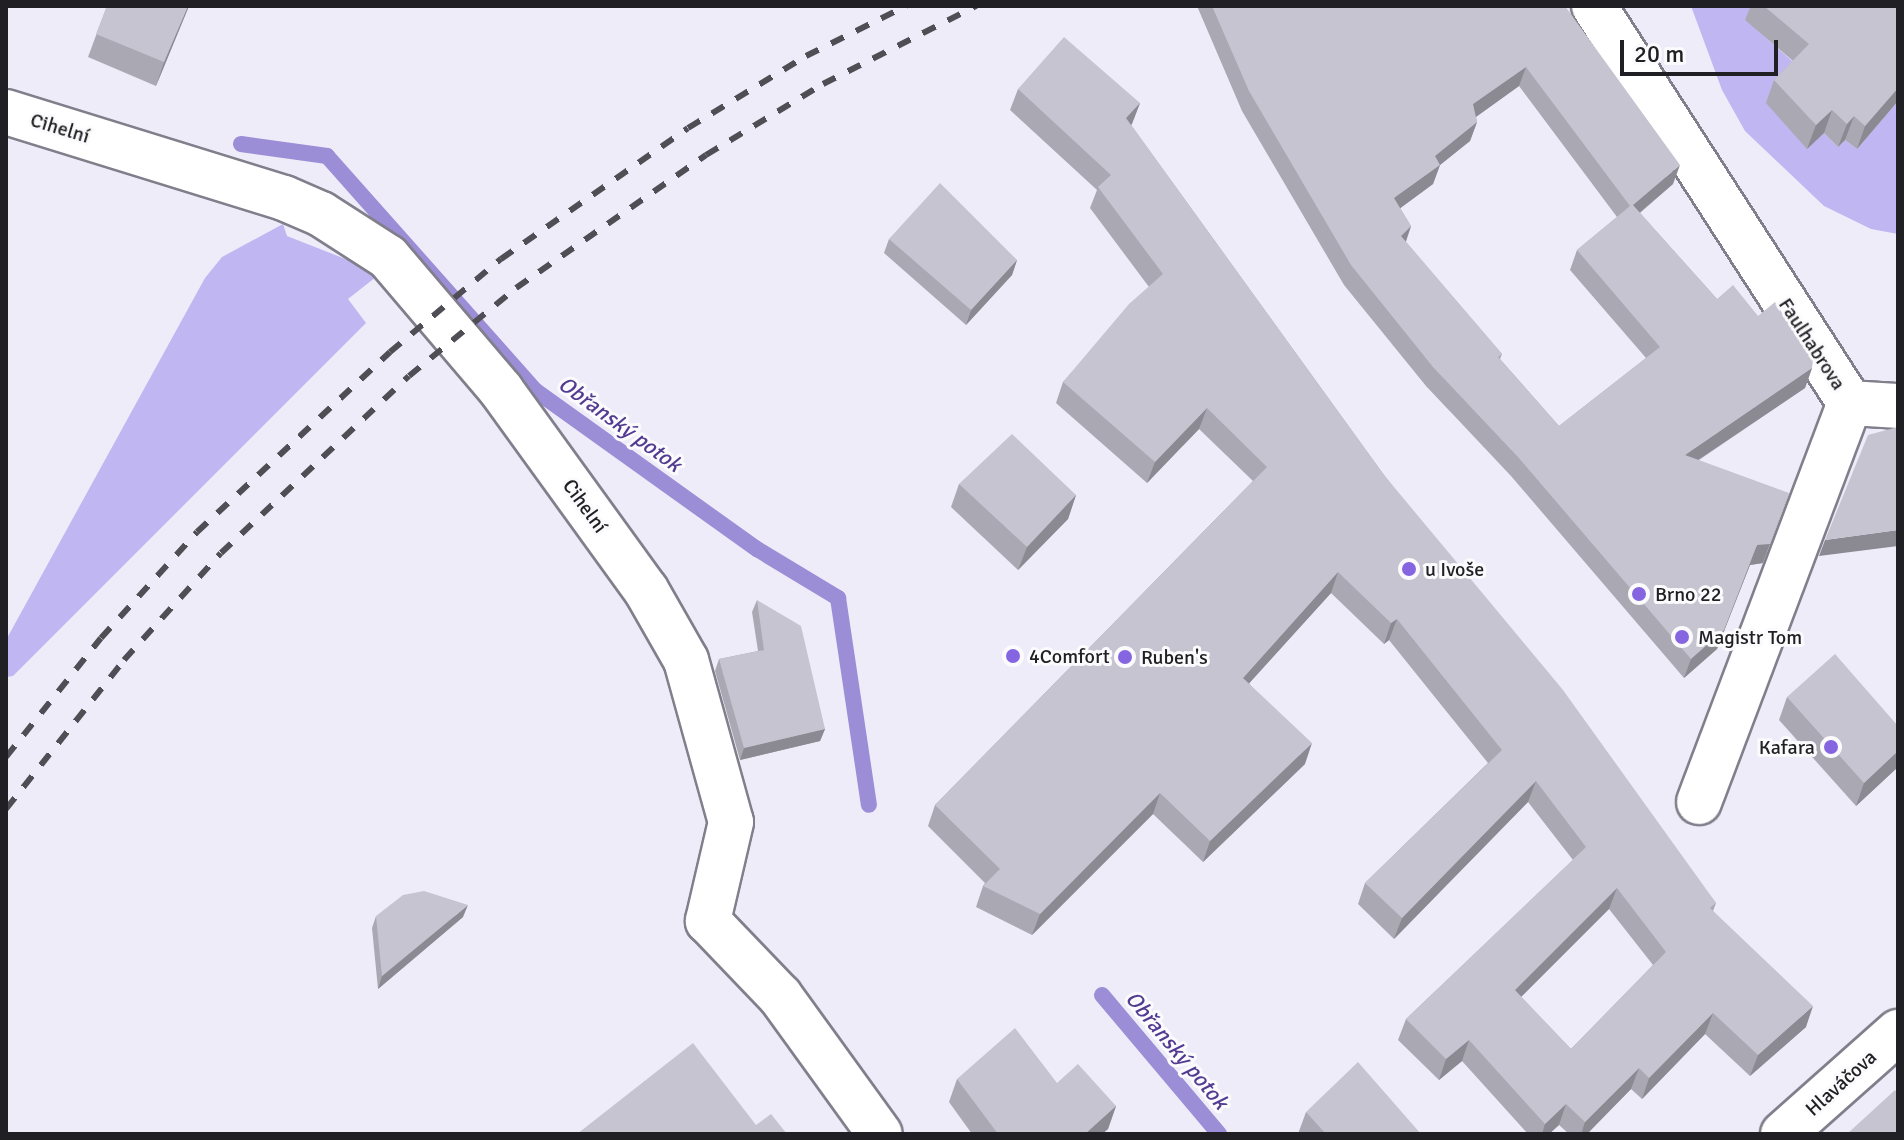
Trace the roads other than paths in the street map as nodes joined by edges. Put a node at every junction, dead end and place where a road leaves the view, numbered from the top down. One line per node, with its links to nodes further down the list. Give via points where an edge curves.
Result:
1 (1594, 6): 3 (street, Faulhabrova)
2 (6, 112): 7 (street, Cihelní, via 284,198 321,214 388,257 501,390 646,590 686,660 731,822 708,921 780,996)
3 (1850, 403): 4 (street); 5 (street, Faulhabrova)
4 (1898, 406)
5 (1699, 802)
6 (1898, 1032): 8 (street, Hlaváčova)
7 (880, 1134)
8 (1783, 1134)

